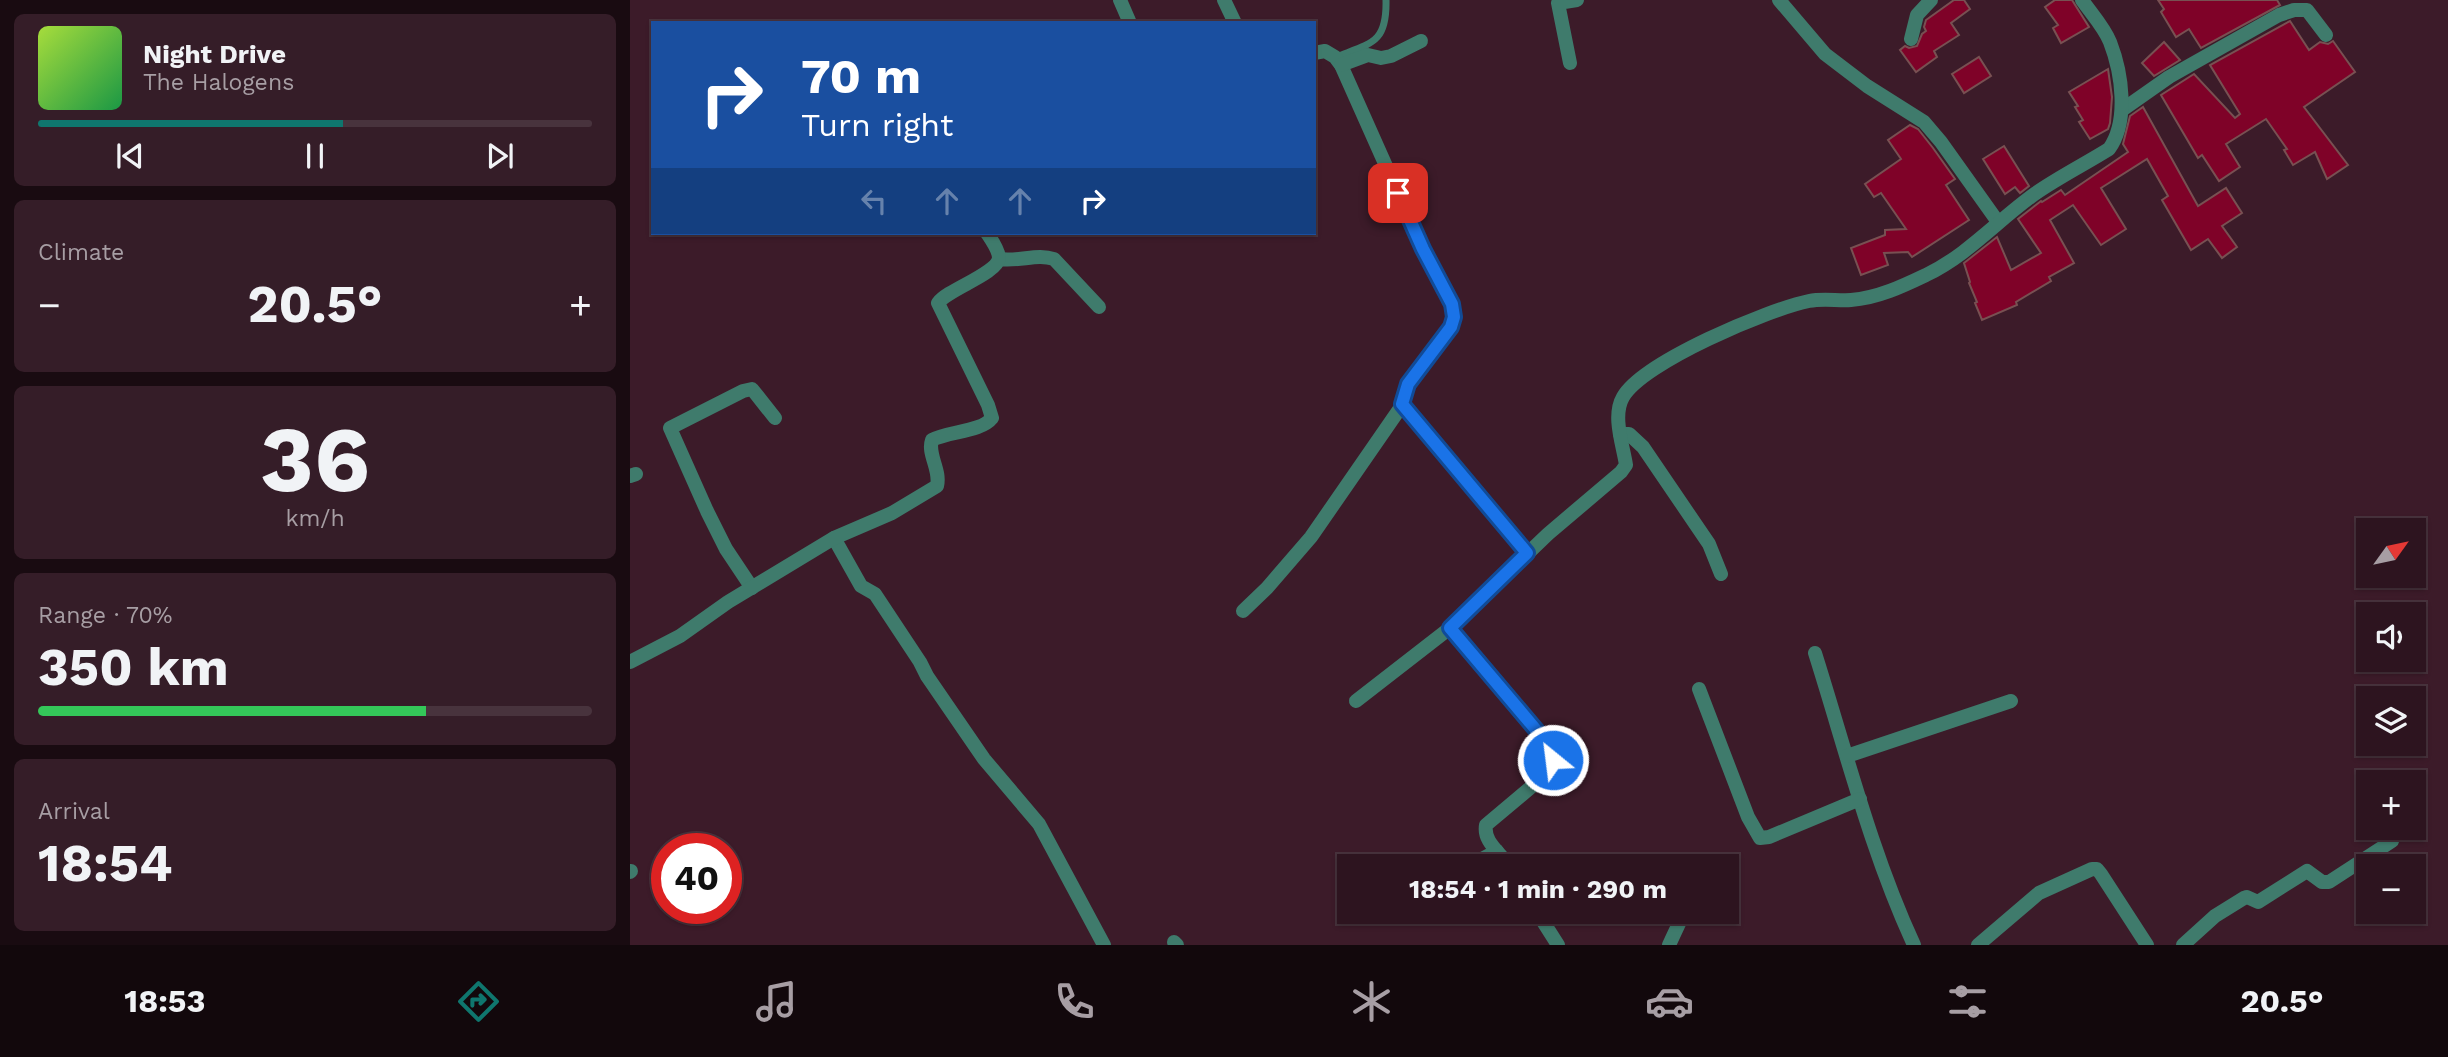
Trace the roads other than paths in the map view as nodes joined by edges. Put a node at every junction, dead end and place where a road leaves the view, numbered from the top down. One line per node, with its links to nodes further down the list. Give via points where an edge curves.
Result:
1 (1120, 0): 10 (street)
2 (1224, 0): 11 (street)
3 (1386, 0): 16 (lane, via 1383,31 1377,39)
4 (1577, 0): 8 (street)
5 (1779, 0): 19 (street, via 1825,54 1924,122)
6 (1931, 0): 13 (street, via 1917,16)
7 (2082, 0): 18 (street, via 2109,40)
8 (1557, 2): 17 (street)
9 (2291, 5): 12 (street, via 2307,10); 18 (street)
10 (1129, 21)
11 (1234, 21)
12 (2326, 36)
13 (1911, 38)
14 (1421, 41): 16 (street, via 1391,56)
15 (1316, 53): 16 (street, via 1325,51)
16 (1338, 61): 23 (street, via 1454,317 1408,384)
17 (1570, 63)
18 (2122, 110): 19 (street, via 2117,138 2109,149 2037,192)
19 (1998, 222): 25 (street, via 1957,258 1901,287 1854,300 1811,300 1682,352 1623,397)
20 (988, 235): 21 (street)
21 (999, 259): 22 (street, via 1054,259); 26 (street, via 938,303 992,418 982,426 932,440 930,449 939,478 931,491)
22 (1099, 307)
23 (1402, 404): 27 (street); 30 (street, via 1311,537)
24 (775, 418): 29 (street, via 752,389 670,428 726,549)
25 (1620, 434): 27 (street, via 1626,465 1621,472); 28 (street, via 1629,434 1643,447 1709,544)
26 (834, 538): 29 (street); 45 (street, via 861,586 875,594 984,760 1039,824)
27 (1527, 553): 31 (street)
28 (1721, 574)
29 (752, 588): 33 (street, via 680,636)
30 (1243, 611)
31 (1450, 628): 35 (street); 40 (street, via 1525,715 1552,754 1543,777 1486,825 1487,840)
32 (1815, 653): 37 (street)
33 (630, 662)
34 (1699, 689): 38 (street, via 1760,838)
35 (1356, 701)
36 (2011, 701): 37 (street)
37 (1847, 756): 38 (street)
38 (1860, 799): 48 (street)
39 (2392, 841): 51 (street, via 2329,881 2322,882 2307,871 2258,902 2244,898)
40 (1497, 850): 41 (street); 42 (street)
41 (1490, 854)
42 (1500, 854)
43 (1545, 924): 46 (street)
44 (1679, 924): 47 (street)
45 (1104, 945)
46 (1558, 945)
47 (1669, 945)
48 (1914, 945)
49 (1978, 945): 50 (street, via 2039,894 2092,869 2101,874)
50 (2147, 945)
51 (2183, 945)

